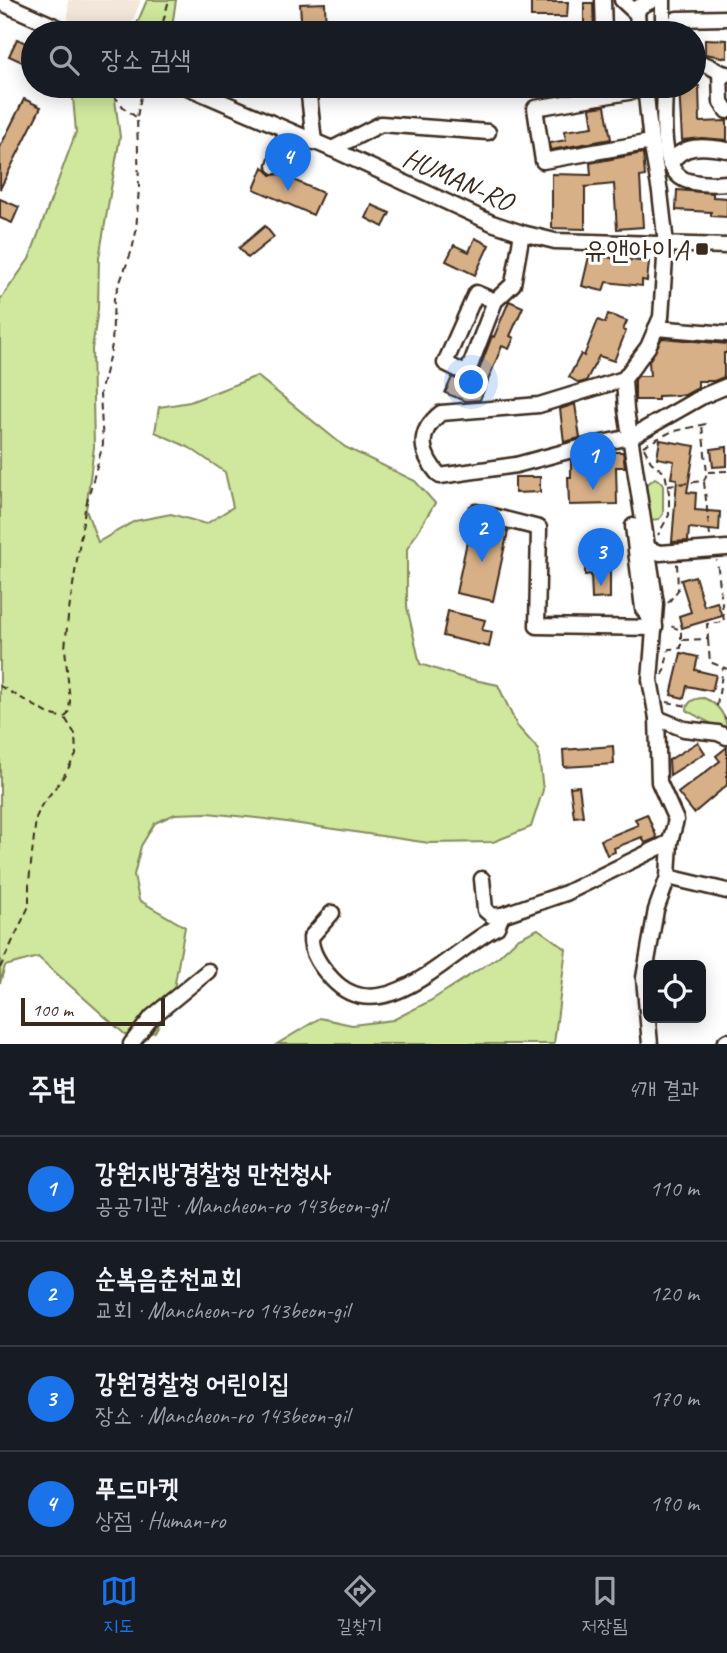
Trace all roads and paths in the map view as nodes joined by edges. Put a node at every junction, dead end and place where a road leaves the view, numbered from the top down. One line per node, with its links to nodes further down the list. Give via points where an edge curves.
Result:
1 (169, 0): 11 (path)
2 (603, 0): 12 (street)
3 (653, 0): 7 (street, via 639,7)
4 (663, 0): 14 (street)
5 (625, 1): 7 (street)
6 (0, 2): 10 (street)
7 (637, 14): 13 (street)
8 (727, 18): 9 (street)
9 (677, 19)
10 (43, 21)
11 (163, 21)
12 (604, 21)
13 (638, 21)
14 (663, 21)
15 (706, 64): 16 (street)
16 (724, 74): 24 (street, via 721,102)
17 (116, 98): 25 (path)
18 (140, 98): 25 (path)
19 (213, 98): 26 (street, HUMAN-RO)
20 (309, 98): 28 (street)
21 (590, 98): 29 (street, via 535,108 543,161)
22 (646, 98): 29 (street)
23 (665, 98): 32 (street)
24 (727, 111)
25 (137, 117): 67 (path, via 136,232 114,298 112,345 100,394 103,444 85,509 68,617 65,648 70,702)
26 (287, 130): 28 (street, HUMAN-RO); 33 (street)
27 (488, 132): 30 (street, via 381,124)
28 (314, 142): 30 (street, HUMAN-RO)
29 (650, 142): 36 (street)
30 (332, 149): 35 (street, HUMAN-RO)
31 (727, 150): 32 (street, via 685,148)
32 (670, 165): 34 (street, via 688,181)
33 (275, 166)
34 (727, 183)
35 (522, 233): 36 (street, HUMAN-RO, via 555,241); 38 (street, via 513,284)
36 (666, 244): 37 (street, HUMAN-RO); 39 (street, via 661,317)
37 (727, 246)
38 (495, 301): 38 (street, via 476,293 445,363 467,374)
39 (656, 328): 40 (street); 41 (street, via 649,347)
40 (727, 334)
41 (624, 379): 45 (street); 45 (street, via 539,405 441,413 428,426 423,451 440,476 516,465)
42 (727, 386): 45 (street)
43 (710, 423): 44 (path)
44 (702, 425): 46 (path, via 671,432); 48 (path)
45 (631, 437): 46 (path); 54 (street)
46 (644, 447): 50 (path, via 651,462 665,473)
47 (727, 471): 48 (path)
48 (707, 472): 49 (path)
49 (704, 481): 50 (path); 53 (path)
50 (667, 485): 54 (path, via 669,515)
51 (476, 512): 57 (street, via 539,528 537,626)
52 (633, 526): 57 (street, via 643,609)
53 (718, 549): 55 (street); 58 (path, via 724,621 707,624)
54 (653, 551): 55 (street); 57 (street)
55 (676, 552): 56 (path, via 678,590)
56 (663, 608)
57 (660, 625): 59 (path, via 681,629); 68 (street, via 650,680)
58 (708, 639): 59 (path); 60 (path, via 710,662)
59 (681, 640): 62 (path, via 681,648 669,649)
60 (723, 667): 61 (path); 66 (path)
61 (727, 669)
62 (663, 675)
63 (0, 686): 67 (path, via 48,714)
64 (664, 700): 65 (path)
65 (687, 706)
66 (717, 706)
67 (65, 717): 76 (path, via 75,734 76,755 39,810 29,906)
68 (657, 718): 69 (street, via 684,729); 70 (street, via 660,784 676,820)
69 (727, 737)
70 (670, 842): 71 (street); 75 (street, via 566,893)
71 (668, 877): 73 (street); 79 (street, via 656,910 644,978)
72 (482, 879): 75 (street, via 485,910 492,916)
73 (727, 891)
74 (332, 913): 75 (street, via 311,937 312,950 340,985 359,996 373,997 411,986 497,927)
75 (502, 915)
76 (0, 968)
77 (208, 971): 78 (street, via 152,1017)
78 (131, 1044)
79 (650, 1044)

